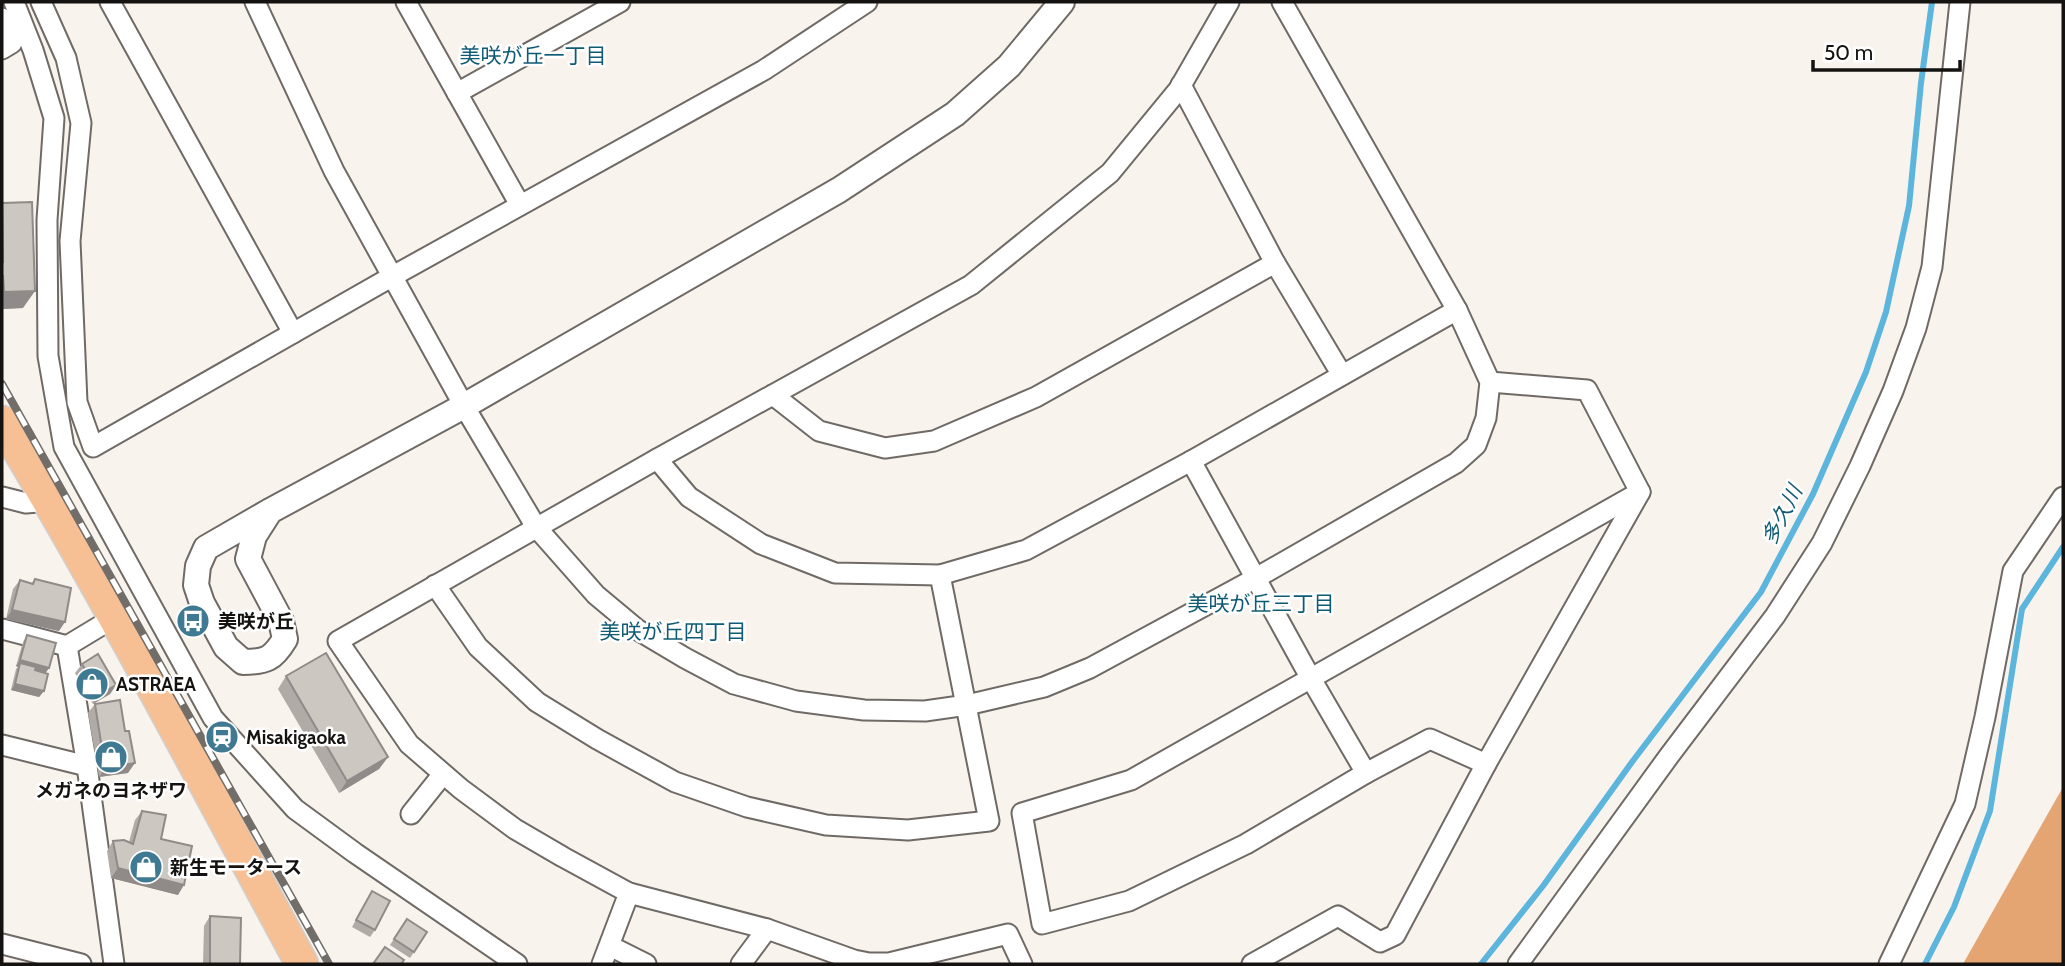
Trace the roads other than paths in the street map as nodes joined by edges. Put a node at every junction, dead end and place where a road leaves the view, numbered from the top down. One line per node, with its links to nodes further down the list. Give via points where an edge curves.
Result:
1 (14, 2): 56 (street, via 54,117 47,220 48,356 64,447 213,718 295,809)
2 (41, 2): 20 (street, via 66,58 81,122 70,241 77,402 93,447)
3 (110, 2): 20 (street)
4 (255, 2): 18 (street, via 334,171)
5 (406, 2): 15 (street)
6 (620, 2): 15 (street)
7 (867, 2): 16 (street, via 764,70)
8 (1062, 2): 24 (street, via 1009,66 955,114 839,190)
9 (1229, 2): 14 (street)
10 (1282, 2): 19 (street)
11 (1960, 2): 63 (street, via 1932,267 1916,328 1860,466 1822,543 1775,616)
12 (2, 18): 13 (street, via 12,43)
13 (2, 49)
14 (1181, 85): 17 (street); 23 (street, via 1110,173 971,285)
15 (457, 93): 16 (street)
16 (520, 205): 18 (street)
17 (1275, 263): 21 (street); 23 (street, via 1036,397 934,441 885,447 819,431)
18 (393, 276): 20 (street); 24 (street)
19 (1457, 310): 21 (street); 22 (street)
20 (293, 333)
21 (1342, 375): 27 (street)
22 (1490, 382): 28 (street, via 1587,390); 35 (street, via 1486,418 1476,444 1456,463)
23 (773, 394): 26 (street)
24 (464, 406): 32 (street); 33 (street)
25 (2, 422): 31 (highway)
26 (657, 459): 33 (street); 34 (street, via 689,497 761,544 835,573)
27 (1191, 461): 34 (street, via 1026,550); 35 (street)
28 (1640, 492): 40 (street); 43 (street)
29 (2, 497): 31 (street, via 26,503)
30 (2063, 497): 64 (street, via 2012,570 1965,804)
31 (50, 501): 37 (highway)
32 (270, 511): 32 (street, via 254,536 248,559 281,621 285,639 276,654 259,662 243,662 226,647 202,603 196,585 198,566 206,548)
33 (536, 527): 36 (street); 41 (street, via 596,595 638,630 734,684 796,702 864,710 925,711)
34 (940, 575): 41 (street)
35 (1256, 578): 40 (street); 41 (street, via 1090,668 1044,687)
36 (435, 585): 41 (street, via 478,646 537,702 597,739 675,782 747,807 826,825 908,831 989,821); 46 (street, via 338,640 409,744)
37 (115, 617): 39 (street); 55 (highway)
38 (2, 629): 39 (street)
39 (67, 646): 44 (street)
40 (1310, 677): 45 (street); 45 (street, via 1131,780 1022,813 1042,924 1129,901 1246,844)
41 (967, 705)
42 (2, 745): 44 (street)
43 (1486, 764): 45 (street, via 1430,739); 62 (street, via 1395,935 1380,942 1338,916)
44 (87, 766): 54 (street)
45 (1366, 773)
46 (443, 774): 47 (street); 48 (street, via 515,829)
47 (411, 814)
48 (629, 893): 49 (street); 51 (street)
49 (767, 929): 52 (street); 59 (street)
50 (2, 944): 53 (street)
51 (610, 946): 57 (street); 58 (street)
52 (852, 962): 60 (street)
53 (81, 964)
54 (114, 964)
55 (302, 964)
56 (517, 964)
57 (602, 964)
58 (646, 964)
59 (741, 964)
60 (890, 964): 61 (street, via 1008,934)
61 (1022, 964)
62 (1252, 964)
63 (1518, 964)
64 (1889, 964)

